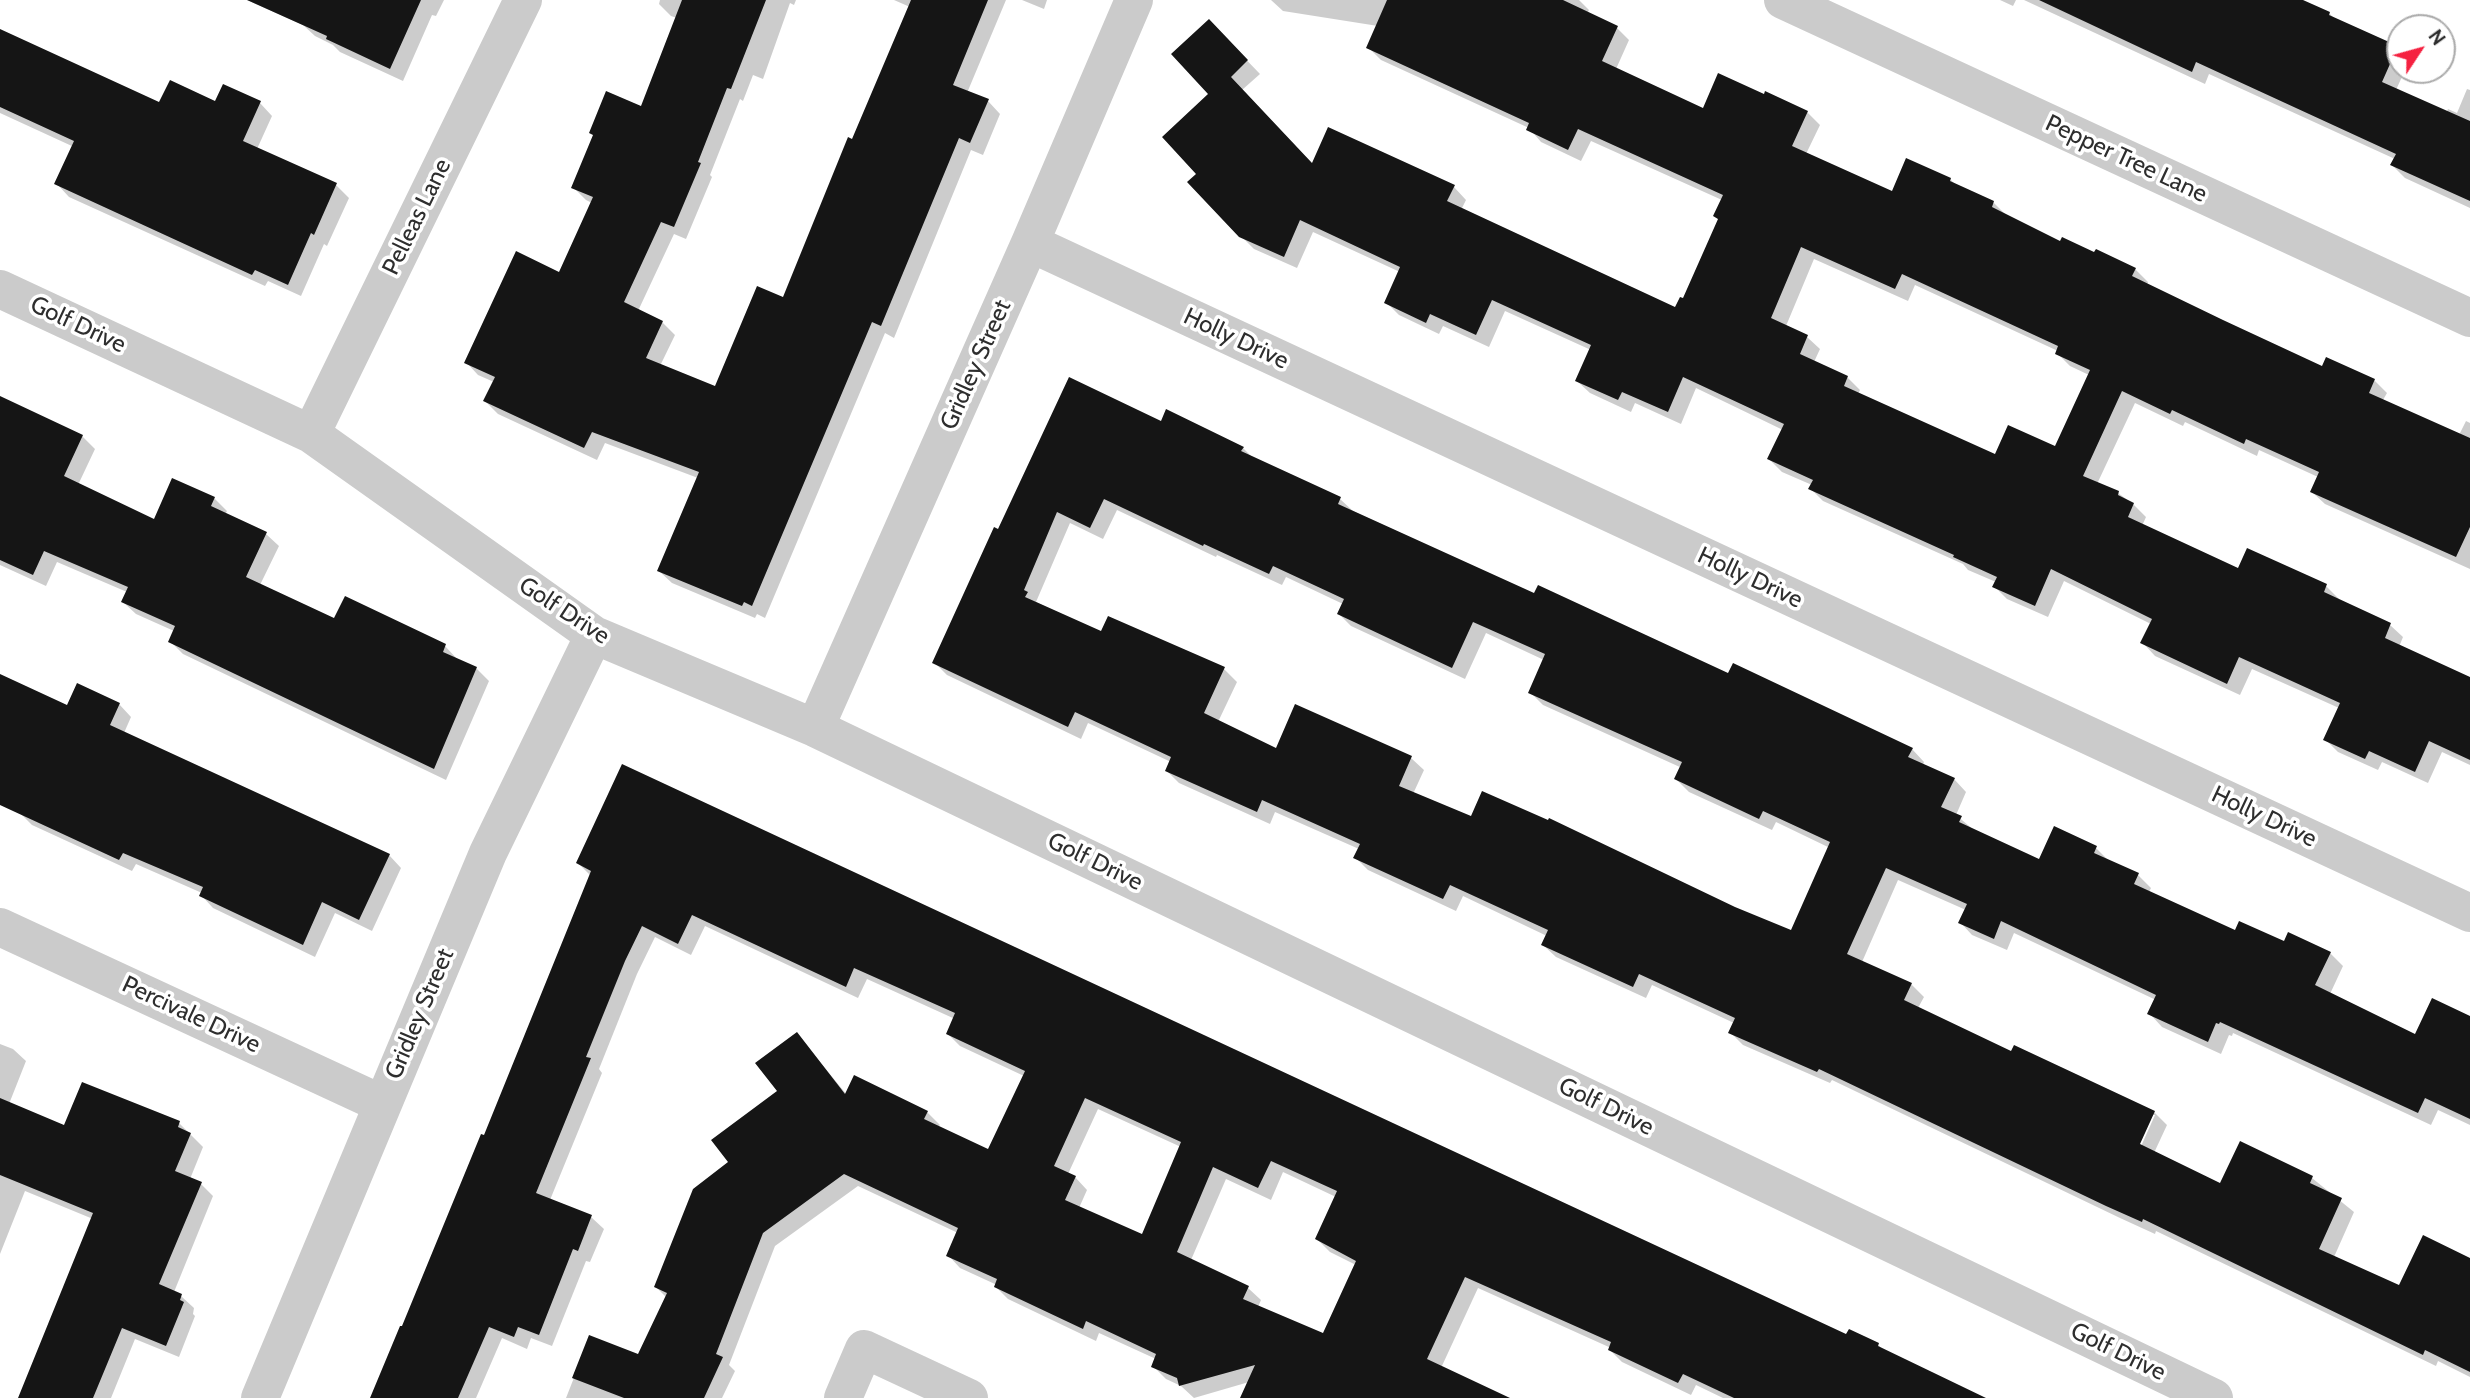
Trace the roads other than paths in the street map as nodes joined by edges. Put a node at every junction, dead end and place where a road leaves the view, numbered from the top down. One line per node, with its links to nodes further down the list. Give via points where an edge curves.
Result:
1 (523, 0): 7 (street, Pelleas Lane)
2 (1134, 0): 4 (street, Gridley Street)
3 (1783, 0): 6 (street, Pepper Tree Lane)
4 (1030, 243): 9 (street, Gridley Street); 10 (street, Holly Drive)
5 (0, 289): 7 (street, Golf Drive)
6 (2470, 318)
7 (311, 433): 8 (street, Golf Drive)
8 (594, 635): 9 (street, Golf Drive); 12 (street, Gridley Street, via 488,853)
9 (815, 728): 16 (street, Golf Drive)
10 (2470, 913)
11 (0, 927): 12 (street, Percivale Drive)
12 (382, 1104): 13 (street, Gridley Street)
13 (260, 1398)
14 (843, 1398): 15 (street, via 864,1349)
15 (969, 1398)
16 (2214, 1398)

